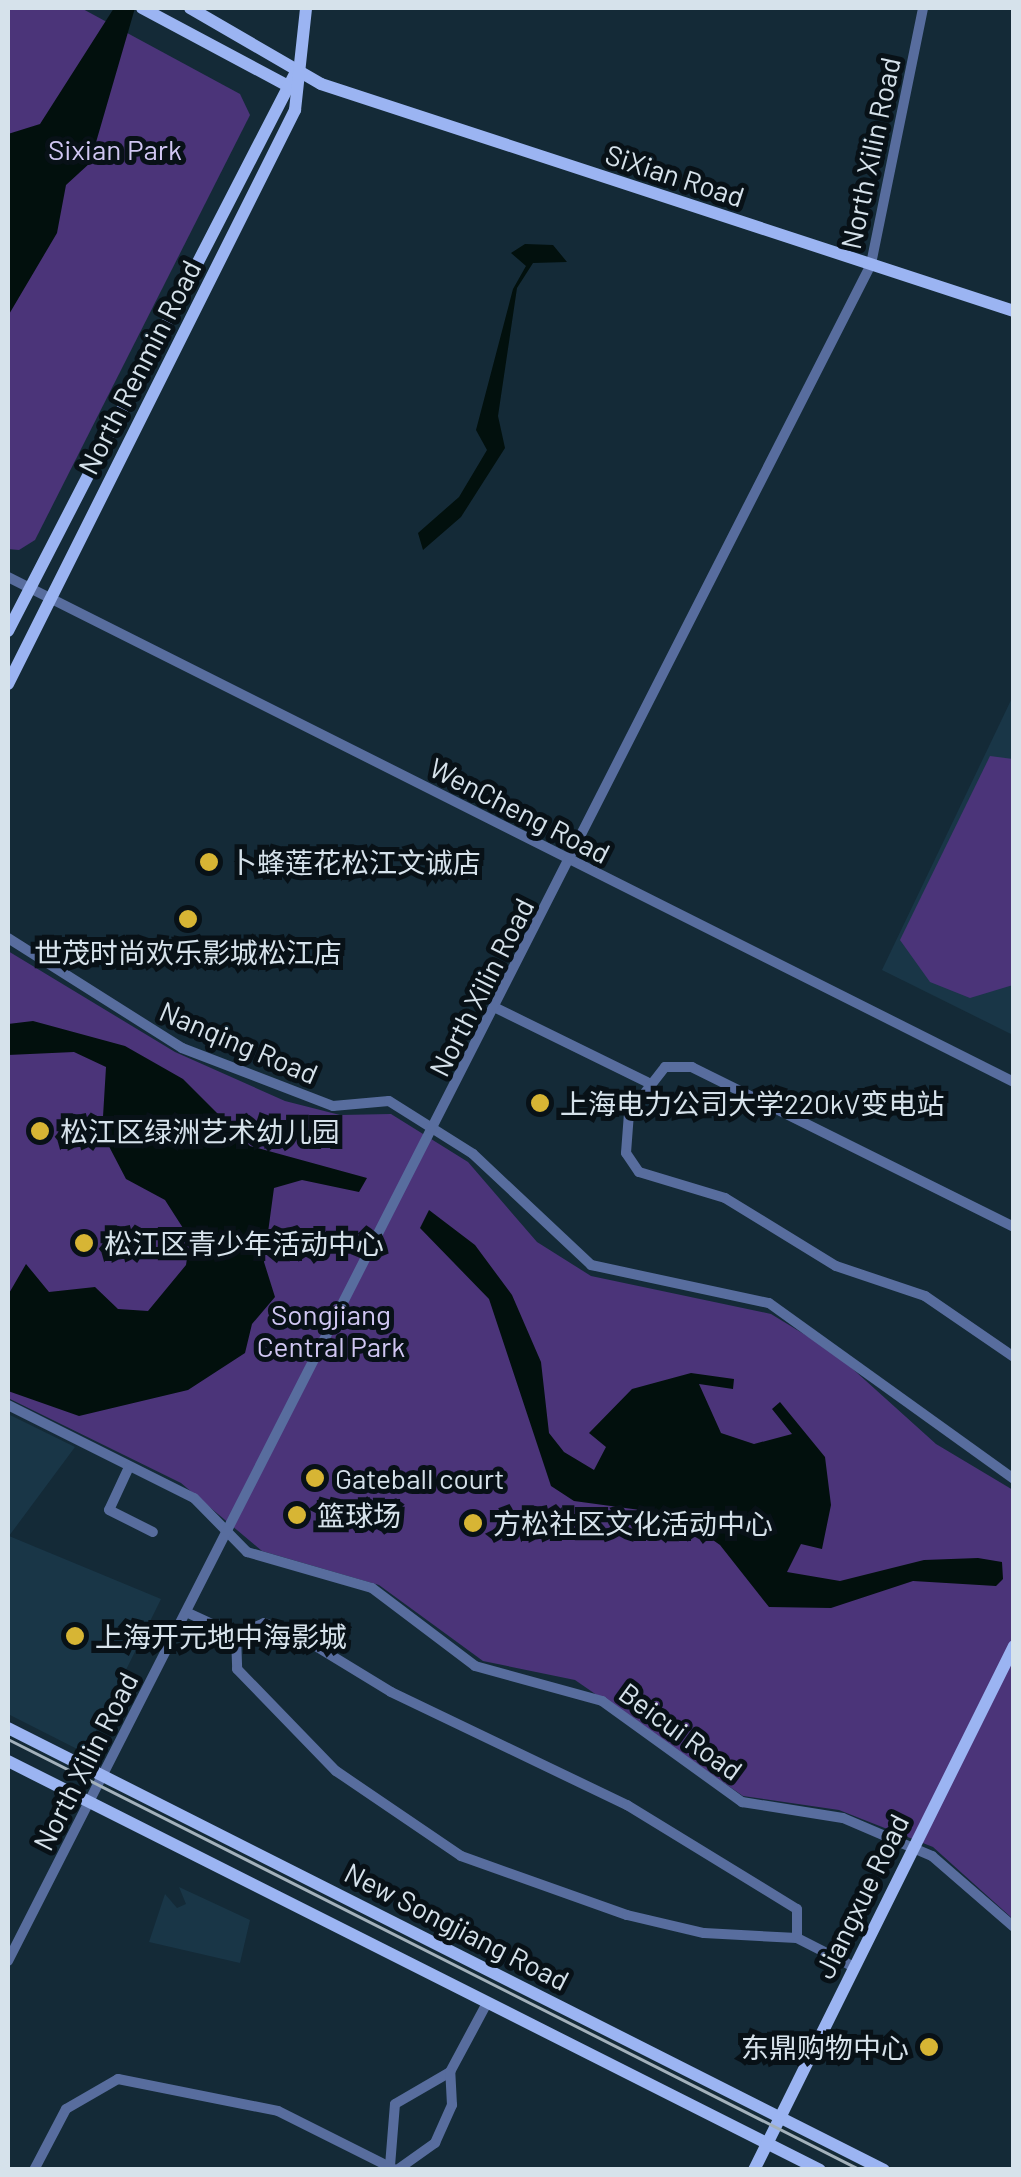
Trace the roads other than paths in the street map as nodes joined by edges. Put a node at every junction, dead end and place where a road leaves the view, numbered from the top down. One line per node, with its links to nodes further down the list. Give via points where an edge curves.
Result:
1 (142, 8): 6 (main road)
2 (190, 8): 5 (main road)
3 (306, 8): 5 (main road, North Renmin Road)
4 (923, 8): 9 (street, North Xilin Road)
5 (298, 68): 6 (main road, North Renmin Road); 7 (main road); 8 (main road, North Renmin Road)
6 (282, 83): 8 (main road); 12 (main road, North Renmin Road)
7 (321, 84): 8 (main road); 9 (main road, SiXian Road)
8 (299, 90): 13 (main road, North Renmin Road)
9 (870, 264): 10 (main road, SiXian Road); 16 (street, North Xilin Road)
10 (1014, 311)
11 (8, 577): 12 (street, WenCheng Road)
12 (30, 588): 13 (street, WenCheng Road); 14 (main road, North Renmin Road)
13 (52, 597): 15 (main road, North Renmin Road); 16 (street, WenCheng Road)
14 (8, 630)
15 (8, 684)
16 (570, 862): 18 (street, North Xilin Road); 20 (street, WenCheng Road)
17 (8, 938): 21 (street, Nanqing Road, via 182,1048 333,1106 389,1102)
18 (496, 1008): 19 (street); 21 (street, North Xilin Road)
19 (646, 1082): 22 (street, via 665,1067 692,1067); 23 (street, via 628,1133 639,1172 724,1198 836,1266 925,1296)
20 (1014, 1082)
21 (432, 1134): 26 (street, Nanqing Road, via 472,1154 591,1265 768,1303); 28 (street, North Xilin Road)
22 (1014, 1228)
23 (1014, 1357)
24 (8, 1405): 25 (street, Beicui Road)
25 (129, 1467): 27 (street, via 109,1510); 28 (street, Beicui Road, via 194,1498)
26 (1014, 1480)
27 (153, 1532)
28 (228, 1532): 29 (street, North Xilin Road); 36 (street, Beicui Road, via 247,1552 372,1588 476,1666 602,1702 742,1802 844,1818)
29 (186, 1612): 30 (street); 34 (street, North Xilin Road)
30 (236, 1635): 38 (street, via 264,1623 296,1634 391,1692 627,1805 798,1908); 38 (street, via 230,1652 247,1680 336,1772 426,1837 522,1883 627,1915 704,1933)
31 (1014, 1646): 36 (main road, Jiangxue Road)
32 (8, 1728): 34 (main road, New Songjiang Road)
33 (8, 1761): 35 (main road, New Songjiang Road)
34 (102, 1777): 35 (street, North Xilin Road); 43 (main road, New Songjiang Road)
35 (89, 1802): 39 (street, North Xilin Road); 41 (main road, New Songjiang Road)
36 (912, 1848): 37 (street, Beicui Road); 40 (main road, Jiangxue Road)
37 (1014, 1926)
38 (796, 1938): 40 (street)
39 (8, 1961)
40 (854, 1966): 43 (main road, Jiangxue Road)
41 (487, 2003): 42 (street); 44 (main road, New Songjiang Road)
42 (450, 2072): 45 (street, via 452,2105 436,2144); 45 (street, via 395,2104)
43 (781, 2118): 44 (main road, Jiangxue Road); 49 (main road, New Songjiang Road)
44 (769, 2145): 47 (main road, Jiangxue Road); 48 (main road, New Songjiang Road)
45 (395, 2168): 46 (street, via 278,2111 118,2079 66,2110)
46 (34, 2170)
47 (754, 2170)
48 (820, 2170)
49 (884, 2170)

